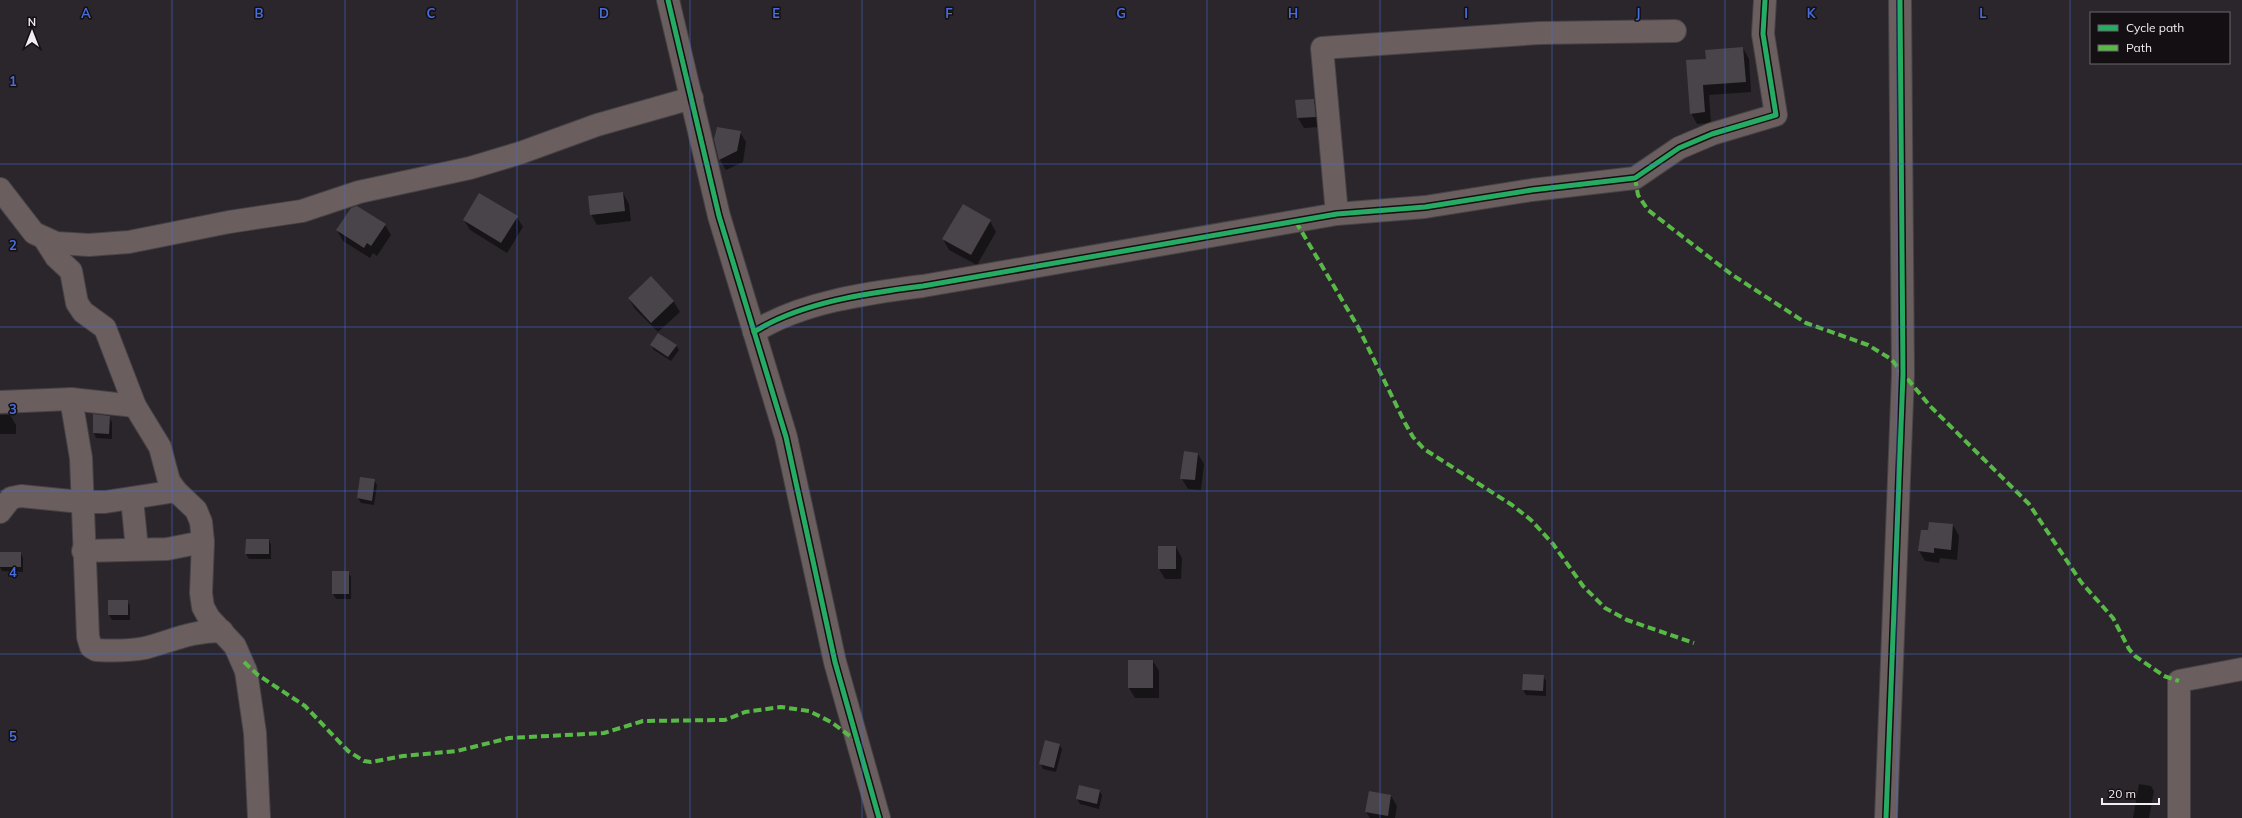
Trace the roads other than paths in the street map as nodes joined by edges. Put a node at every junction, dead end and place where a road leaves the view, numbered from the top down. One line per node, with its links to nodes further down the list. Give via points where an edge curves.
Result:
1 (668, 0): 5 (street)
2 (1765, 0): 7 (street, via 1763,34 1776,115 1679,148 1635,178 1532,190 1425,207)
3 (1900, 0): 24 (street, via 1903,374)
4 (1675, 31): 7 (street, via 1539,33 1322,48)
5 (692, 98): 8 (street, via 597,125 520,153 463,169 359,192 302,211 229,222 129,242 63,244); 9 (street, via 719,216)
6 (0, 189): 8 (street, via 34,233)
7 (1338, 214): 9 (street, via 923,286 871,292 774,319)
8 (44, 238): 12 (street, via 56,257 71,271 77,302 84,312 105,328)
9 (754, 332): 23 (street, via 786,437 835,662)
10 (71, 399): 11 (street); 12 (street); 15 (street, via 79,442)
11 (0, 402)
12 (135, 406): 13 (street, via 160,447 167,476)
13 (176, 492): 14 (street); 17 (street, via 196,510 201,522)
14 (132, 499): 15 (street); 18 (street)
15 (81, 502): 16 (street, via 21,496 11,498); 19 (street)
16 (0, 512)
17 (203, 542): 18 (street, via 167,549); 20 (street, via 203,608)
18 (137, 549): 19 (street)
19 (84, 551): 20 (street, via 88,637 91,647 96,650 144,648 188,634)
20 (222, 631): 22 (street, via 235,646 246,671 255,733)
21 (2242, 669): 25 (street, via 2179,681)
22 (259, 818)
23 (879, 818)
24 (1886, 818)
25 (2179, 818)

